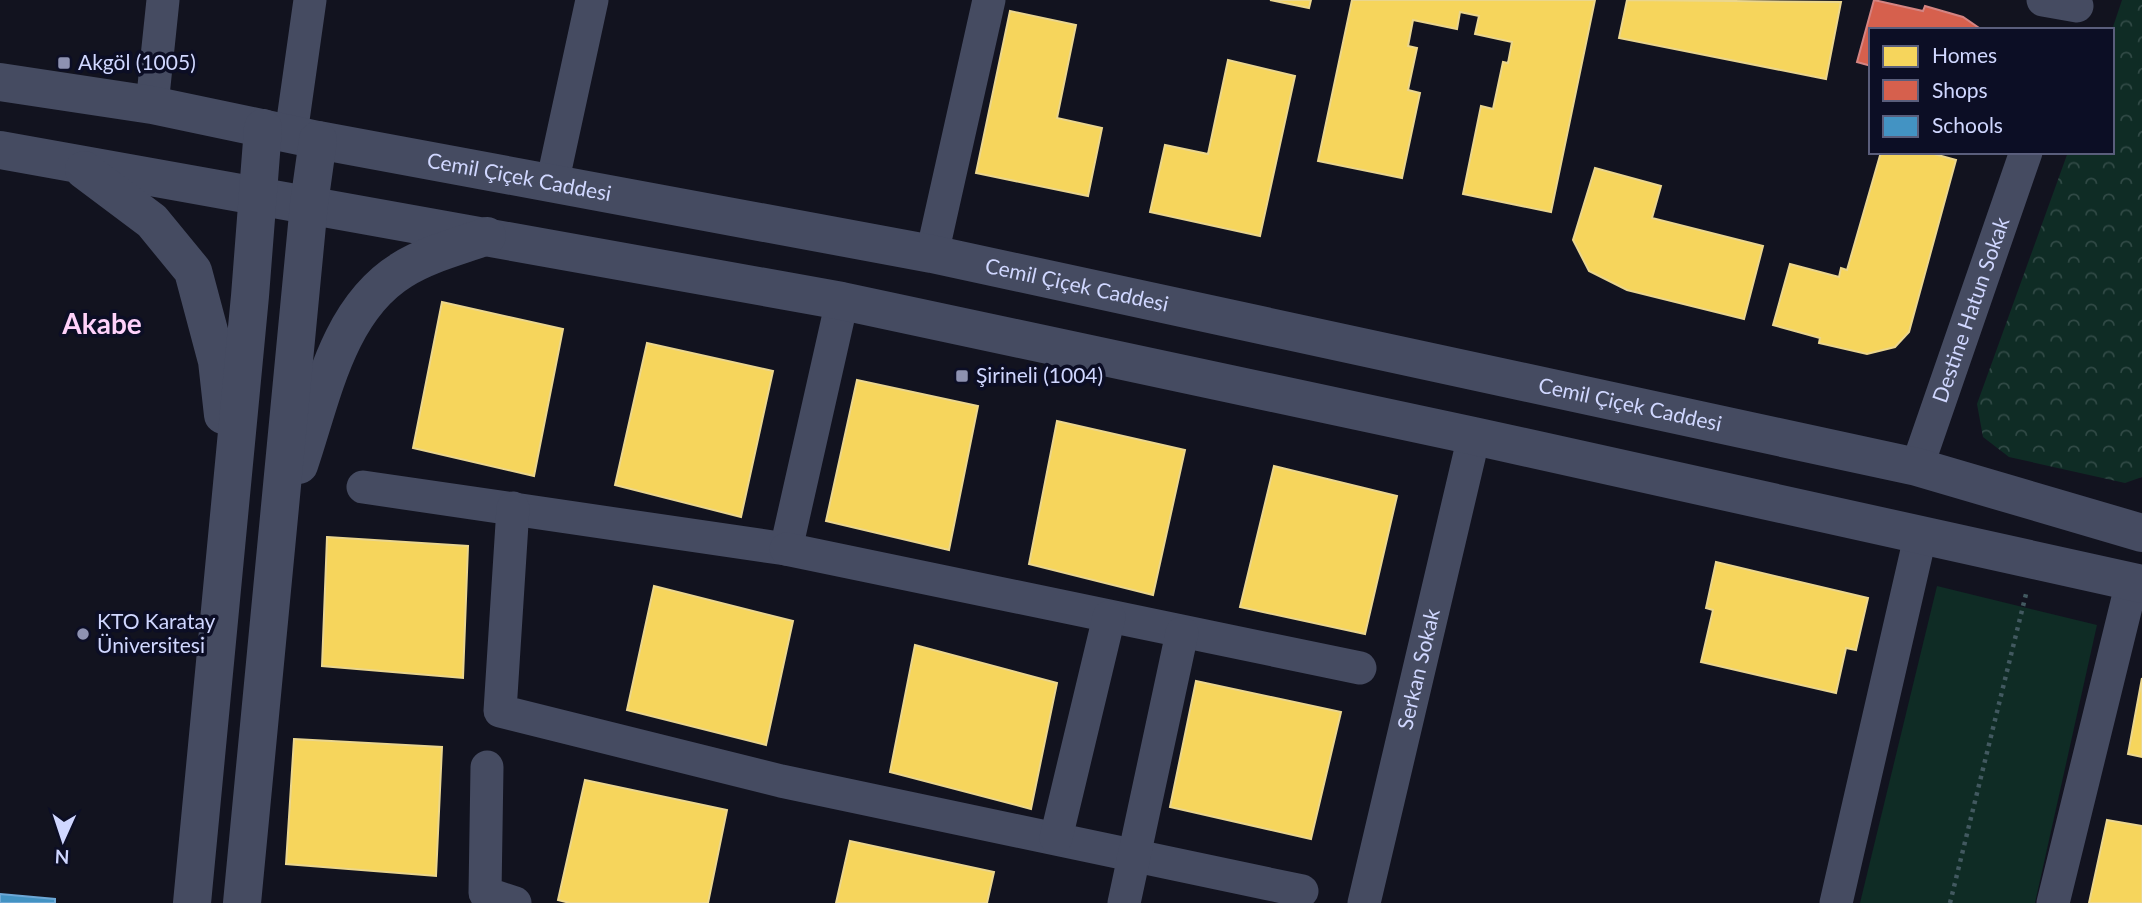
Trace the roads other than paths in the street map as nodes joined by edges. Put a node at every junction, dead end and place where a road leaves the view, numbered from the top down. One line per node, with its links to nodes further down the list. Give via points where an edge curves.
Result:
1 (163, 0): 8 (street)
2 (310, 0): 9 (street)
3 (592, 0): 13 (street)
4 (989, 0): 17 (street)
5 (2043, 0): 6 (street)
6 (2075, 12)
7 (0, 82): 8 (street, Cemil Çiçek Caddesi)
8 (152, 105): 9 (street, Cemil Çiçek Caddesi)
9 (290, 134): 13 (street, Cemil Çiçek Caddesi); 14 (street); 15 (street)
10 (0, 150): 12 (street)
11 (2025, 154): 20 (street, Destine Hatun Sokak)
12 (77, 164): 14 (street); 22 (street, via 152,221 193,271 217,361)
13 (552, 184): 17 (street, Cemil Çiçek Caddesi)
14 (259, 197): 15 (street); 22 (street)
15 (309, 204): 16 (street); 24 (street)
16 (487, 236): 18 (street); 24 (street, via 402,270 365,303 340,342)
17 (932, 254): 20 (street, Cemil Çiçek Caddesi)
18 (842, 301): 19 (street); 27 (street)
19 (1474, 436): 25 (street); 40 (street, Serkan Sokak)
20 (1917, 467): 26 (street, Cemil Çiçek Caddesi)
21 (363, 486): 23 (street)
22 (232, 488): 36 (street)
23 (513, 508): 27 (street); 33 (street, via 500,711 781,781)
24 (277, 530): 37 (street)
25 (1921, 533): 28 (street); 41 (street)
26 (2142, 533)
27 (786, 549): 29 (street)
28 (2137, 583): 42 (street)
29 (1108, 617): 30 (street); 33 (street)
30 (1182, 633): 31 (street); 34 (street)
31 (1360, 668)
32 (487, 767): 38 (street, via 485,892)
33 (1056, 838): 34 (street)
34 (1135, 855): 35 (street); 39 (street)
35 (1302, 891)
36 (192, 903)
37 (242, 903)
38 (516, 903)
39 (1124, 903)
40 (1364, 903)
41 (1836, 903)
42 (2053, 903)

